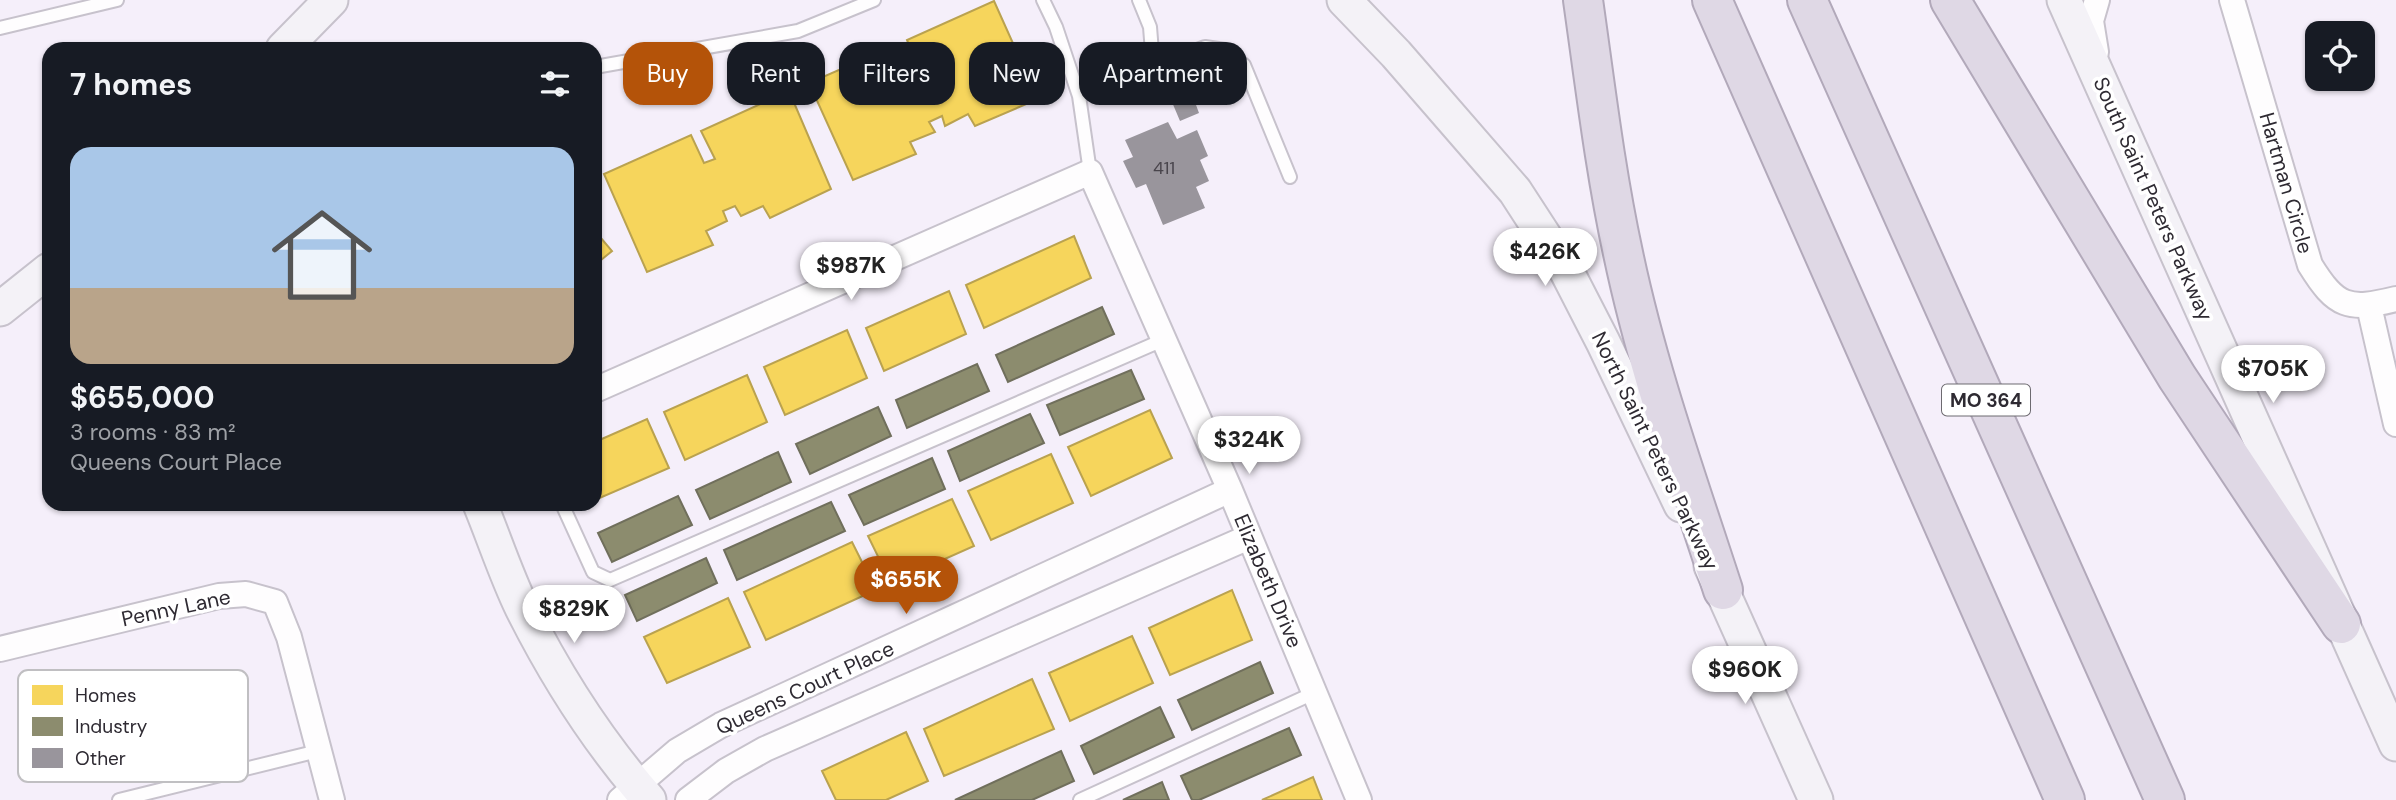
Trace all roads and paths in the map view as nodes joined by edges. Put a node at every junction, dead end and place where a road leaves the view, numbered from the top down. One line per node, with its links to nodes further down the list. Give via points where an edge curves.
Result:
1 (117, 0): 14 (lane)
2 (331, 0): 15 (main road)
3 (874, 0): 17 (lane, via 798,31)
4 (1044, 0): 20 (lane)
5 (1139, 0): 16 (lane)
6 (1344, 0): 35 (main road, North Saint Peters Parkway, via 1516,191 1565,268)
7 (1583, 0): 35 (highway, via 1611,188 1636,311)
8 (1712, 0): 50 (highway)
9 (1807, 0): 51 (highway, MO 364)
10 (1950, 0): 36 (highway, via 2176,377)
11 (2064, 0): 19 (main road, South Saint Peters Parkway)
12 (2097, 0): 19 (street, via 2091,20)
13 (2232, 0): 26 (street, Hartman Circle, via 2310,265 2325,290 2347,304)
14 (0, 29)
15 (290, 42)
16 (1151, 42)
17 (602, 66)
18 (1247, 72): 23 (lane)
19 (2104, 87): 36 (main road, South Saint Peters Parkway)
20 (1079, 96)
21 (1080, 105): 22 (lane)
22 (1090, 172): 28 (street, Elizabeth Drive); 29 (street)
23 (1290, 177)
24 (42, 276): 27 (main road)
25 (2396, 299): 26 (street, Hartman Circle)
26 (2369, 306): 30 (street)
27 (0, 309)
28 (1163, 340): 31 (street, Elizabeth Drive); 33 (lane, via 610,580 593,572)
29 (602, 387)
30 (2396, 424)
31 (1230, 490): 34 (street, Elizabeth Drive); 43 (street, Queens Court Place, via 721,725 677,751)
32 (483, 511): 43 (main road, via 522,607)
33 (565, 511)
34 (1249, 537): 38 (street, Elizabeth Drive); 46 (street, Queens Court Place, via 765,749)
35 (1723, 590): 49 (main road, North Saint Peters Parkway)
36 (2341, 624): 39 (main road, South Saint Peters Parkway)
37 (0, 649): 40 (street, Penny Lane, via 219,596 246,594 275,602 289,637)
38 (1316, 692): 47 (lane); 48 (street, Elizabeth Drive)
39 (2396, 744)
40 (318, 751): 41 (lane); 45 (street, Penny Lane)
41 (248, 768)
42 (192, 782): 44 (lane)
43 (635, 795)
44 (119, 800)
45 (332, 800)
46 (688, 800)
47 (1080, 800)
48 (1359, 800)
49 (1816, 800)
50 (2065, 800)
51 (2165, 800)

